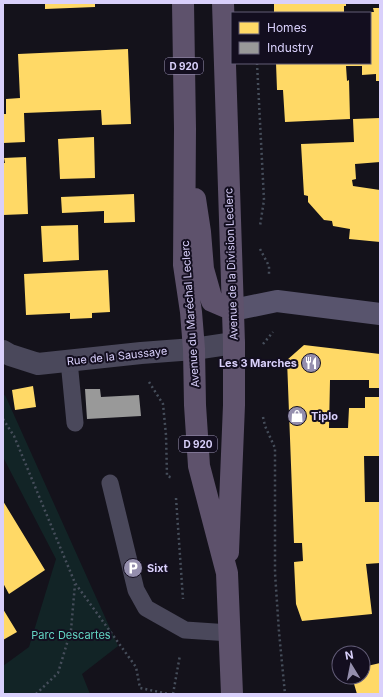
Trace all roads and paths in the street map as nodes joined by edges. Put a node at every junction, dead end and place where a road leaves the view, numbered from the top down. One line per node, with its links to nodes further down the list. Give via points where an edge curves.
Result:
1 (183, 3): 3 (main road, Avenue du Maréchal Leclerc / D 920)
2 (223, 3): 4 (main road, Avenue de la Division Leclerc / D 920)
3 (184, 129): 4 (main road, via 200,232 203,269 212,301); 5 (main road, Avenue du Maréchal Leclerc / D 920, via 184,265)
4 (234, 310): 5 (main road); 6 (street, via 277,301); 7 (main road, Avenue de la Division Leclerc / D 920)
5 (191, 312): 8 (main road, Avenue du Maréchal Leclerc / D 920)
6 (380, 314)
7 (234, 343): 8 (street, Rue de la Saussaye); 18 (main road, Avenue de la Division Leclerc / D 920)
8 (194, 349): 10 (street, Rue de la Saussaye); 18 (main road, Avenue du Maréchal Leclerc / D 920, via 199,466)
9 (3, 350): 11 (street, Rue de la Saussaye, via 10,355 38,364)
10 (141, 353): 11 (street, Rue de la Saussaye); 15 (path, via 141,369 163,404 167,476)
11 (69, 361): 14 (lane)
12 (263, 413): 26 (path, via 264,426 274,448 275,572)
13 (3, 419): 19 (path, via 14,436)
14 (75, 423)
15 (175, 479)
16 (110, 483): 20 (lane, via 136,590 146,608)
17 (176, 495): 20 (path)
18 (227, 573): 21 (main road, Avenue du Maréchal Leclerc / D 920)
19 (75, 583): 22 (path, via 71,630 58,673); 23 (path, via 136,667 140,688)
20 (185, 630): 21 (lane); 24 (path)
21 (230, 633): 25 (main road, Avenue du Maréchal Leclerc / D 920)
22 (36, 694)
23 (169, 694)
24 (173, 694)
25 (232, 694)
26 (286, 694)

